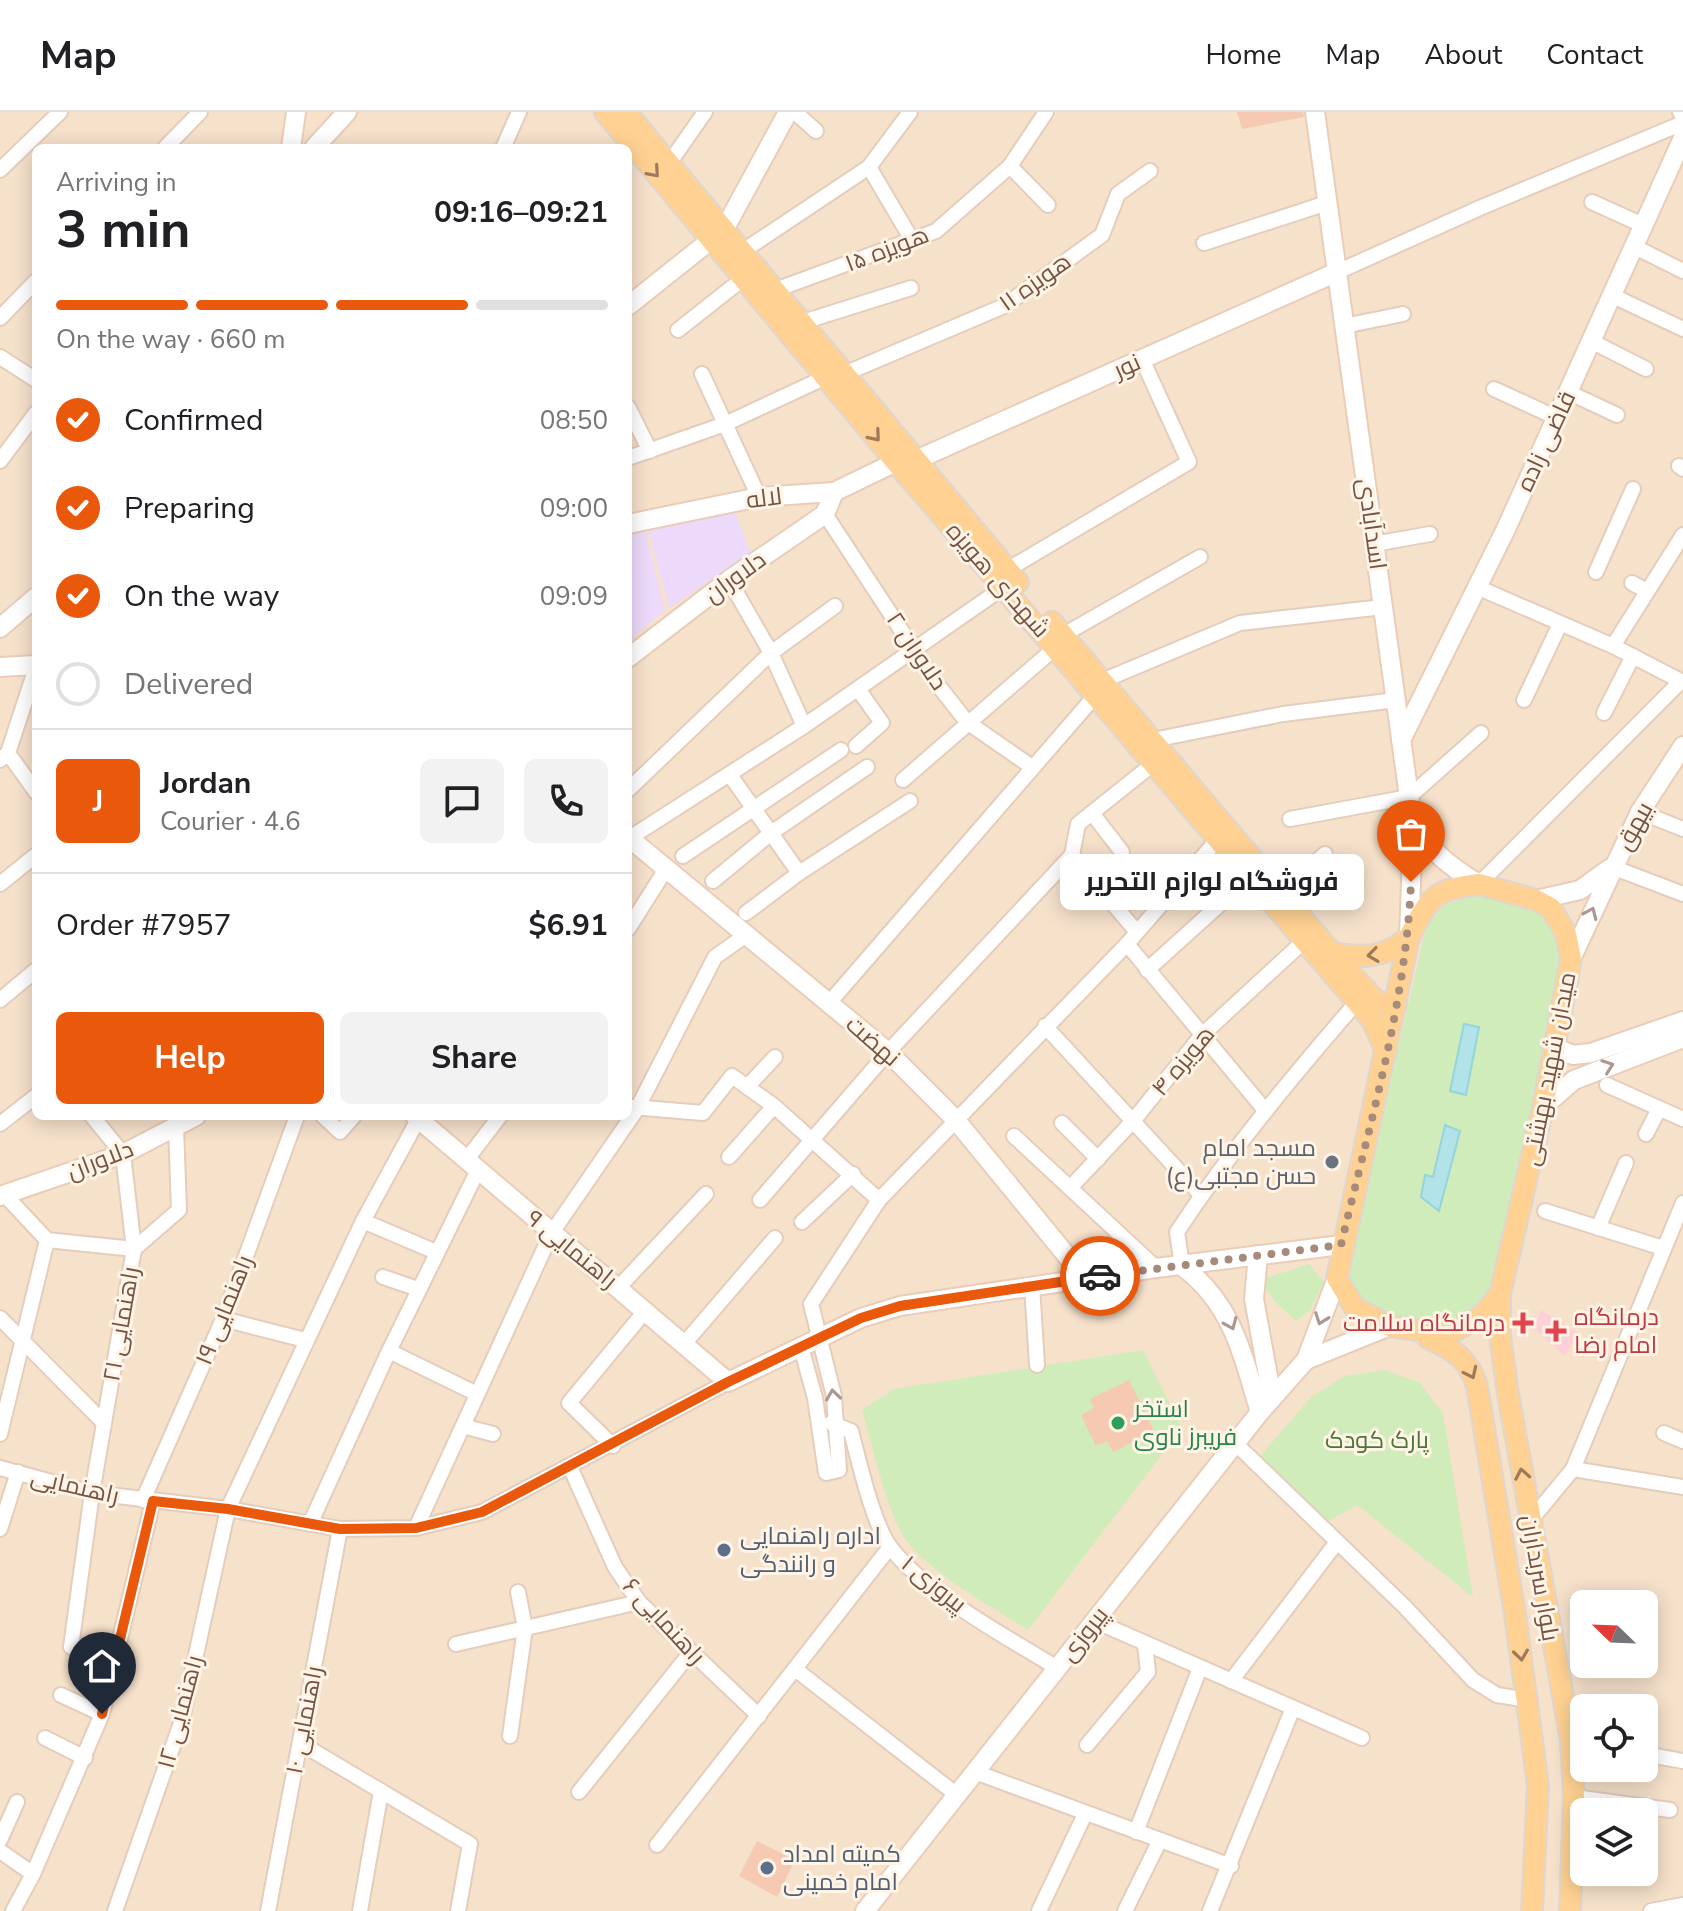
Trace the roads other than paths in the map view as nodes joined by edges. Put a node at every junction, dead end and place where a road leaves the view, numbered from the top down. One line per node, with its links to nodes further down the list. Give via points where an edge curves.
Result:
1 (60, 112): 26 (street)
2 (200, 112): 18 (street)
3 (296, 112): 19 (street)
4 (347, 112): 20 (street)
5 (519, 112): 21 (street)
6 (605, 112): 17 (main road, شهدای هویزه)
7 (626, 112): 23 (main road, شهدای هویزه)
8 (705, 112): 23 (street)
9 (788, 112): 32 (street)
10 (795, 112): 15 (street)
11 (910, 112): 25 (street)
12 (1046, 112): 24 (street, هویزه ۱۵)
13 (1315, 112): 29 (street, اسدآبادی)
14 (1683, 123): 38 (street)
15 (816, 131)
16 (1683, 138): 31 (street, قاضی زاده)
17 (618, 142)
18 (169, 144)
19 (292, 144)
20 (318, 144)
21 (505, 144)
22 (632, 155): 32 (main road, شهدای هویزه, one-way to 32)
23 (670, 162): 32 (main road, شهدای هویزه)
24 (1010, 166): 30 (street); 33 (street, هویزه ۱۵, via 936,231)
25 (869, 167): 33 (street); 36 (street)
26 (0, 170)
27 (1150, 171): 56 (street, هویزه ۱۱, via 1118,194 1102,235 1004,306)
28 (1592, 202): 31 (street)
29 (1327, 203): 34 (street); 38 (street, اسدآبادی)
30 (1048, 205)
31 (1645, 226): 35 (street, قاضی زاده)
32 (719, 233): 36 (main road, شهدای هویزه); 39 (main road, شهدای هویزه); 44 (street)
33 (912, 240): 42 (street, هویزه ۱۵)
34 (1204, 243)
35 (1635, 247): 37 (street); 43 (street, قاضی زاده)
36 (743, 251): 42 (main road, شهدای هویزه)
37 (1683, 271)
38 (1337, 272): 48 (street, اسدآبادی); 53 (street, نور)
39 (744, 278): 50 (street); 56 (main road, شهدای هویزه)
40 (32, 285): 46 (street)
41 (911, 288): 47 (street)
42 (775, 290): 47 (main road, شهدای هویزه)
43 (1613, 296): 49 (street); 51 (street, قاضی زاده)
44 (632, 303)
45 (1403, 314): 48 (street)
46 (0, 318)
47 (803, 322): 56 (main road, شهدای هویزه)
48 (1344, 326): 76 (street, اسدآبادی)
49 (1683, 329)
50 (678, 330)
51 (1593, 342): 54 (street); 59 (street, قاضی زاده)
52 (0, 357): 57 (street)
53 (1142, 359): 68 (street, نور); 79 (street, via 1189,462)
54 (1646, 369)
55 (702, 374): 64 (street)
56 (835, 376): 64 (street, هویزه ۱۱); 68 (main road, شهدای هویزه)
57 (32, 377)
58 (1494, 389): 63 (street)
59 (1568, 392): 61 (street); 63 (street, قاضی زاده)
60 (632, 415): 65 (street)
61 (1617, 415)
62 (32, 418): 67 (street)
63 (1557, 418): 82 (street, قاضی زاده)
64 (725, 424): 65 (street, هویزه ۱۱); 71 (street)
65 (650, 451): 66 (street, هویزه ۱۱)
66 (632, 457)
67 (0, 461)
68 (906, 461): 70 (street, لاله); 79 (main road, شهدای هویزه)
69 (1633, 489): 78 (street)
70 (834, 492): 71 (street, لاله); 72 (street)
71 (759, 497): 73 (street, لاله)
72 (825, 514): 80 (street, دلاوران); 91 (street, دلاوران ۲)
73 (632, 519)
74 (1430, 534): 76 (street)
75 (1683, 535): 83 (street)
76 (1374, 544): 86 (street, اسدآبادی)
77 (1200, 557): 89 (street)
78 (1596, 572)
79 (1006, 578): 89 (main road, شهدای هویزه); 91 (street)
80 (729, 580): 92 (street); 93 (street, دلاوران)
81 (1632, 583): 83 (street)
82 (1477, 587): 87 (street); 108 (street, قاضی زاده)
83 (1647, 591): 90 (street)
84 (32, 600): 88 (street)
85 (835, 606): 92 (street)
86 (1383, 607): 100 (street, via 1240,623); 101 (street, اسدآبادی)
87 (1560, 624): 90 (street); 102 (street)
88 (0, 628)
89 (1059, 641): 100 (main road, شهدای هویزه); 104 (street)
90 (1613, 646): 94 (street)
91 (915, 648): 99 (street); 104 (street, دلاوران ۲)
92 (771, 653): 105 (street); 116 (street)
93 (632, 655)
94 (1633, 656): 98 (street); 103 (street)
95 (32, 666): 96 (street)
96 (0, 667)
97 (32, 677): 109 (street)
98 (1682, 682): 141 (street)
99 (858, 689): 105 (street); 120 (street, via 882,723)
100 (1098, 689): 107 (main road, شهدای هویزه); 111 (main road, شهدای هویزه); 113 (street)
101 (1396, 700): 107 (street, via 1283,714); 108 (street, اسدآبادی)
102 (1524, 700)
103 (1604, 713)
104 (967, 722): 113 (street, دلاوران ۲); 115 (street)
105 (804, 726): 114 (street)
106 (1481, 733): 118 (street)
107 (1153, 740): 142 (main road, شهدای هویزه)
108 (1401, 740): 118 (street, اسدآبادی)
109 (4, 756): 117 (street)
110 (1680, 757): 121 (street, بیهق)
111 (1153, 764): 122 (street); 128 (main road, شهدای هویزه)
112 (867, 767): 126 (street)
113 (1032, 767): 157 (street)
114 (730, 775): 120 (street); 127 (street)
115 (903, 780)
116 (632, 786)
117 (32, 788)
118 (1409, 797): 123 (street); 124 (street, اسدآبادی)
119 (910, 801): 137 (street)
120 (755, 811): 126 (street); 133 (street)
121 (1640, 812): 125 (street); 135 (street, بیهق)
122 (1092, 813): 130 (street); 132 (street, via 1078,824)
123 (1290, 819)
124 (1413, 826): 141 (street, via 1453,870); 149 (street, اسدآبادی)
125 (1683, 829)
126 (771, 833): 137 (street); 139 (street)
127 (632, 836)
128 (1218, 839): 138 (main road, شهدای هویزه); 147 (street)
129 (632, 841): 136 (street, نهضت)
130 (1122, 852)
131 (1325, 854): 142 (street)
132 (1072, 855): 147 (street); 164 (street)
133 (683, 856)
134 (32, 858): 140 (street)
135 (1612, 867): 143 (street); 144 (street, via 1580,890); 153 (street, بیهق, one-way to 135)
136 (666, 869): 146 (street); 148 (street, نهضت)
137 (799, 873): 145 (street)
138 (1248, 879): 150 (main road, شهدای هویزه); 154 (street)
139 (713, 881)
140 (0, 884)
141 (1479, 884): 144 (main road); 149 (main road, via 1446,888 1425,906)
142 (1281, 892): 152 (main road, شهدای هویزه)
143 (1683, 894)
144 (1536, 900): 153 (main road, میدان شهید بهشتی, via 1551,908 1566,934)
145 (746, 913)
146 (632, 923)
147 (1136, 931): 151 (street)
148 (746, 935): 157 (street, نهضت); 170 (street, via 715,957)
149 (1409, 937): 152 (main road, one-way to 152, via 1385,954); 158 (main road)
150 (1303, 942): 158 (main road, شهدای هویزه); 161 (street, هویزه ۴)
151 (1127, 944): 154 (street); 159 (street)
152 (1332, 953): 158 (main road, شهدای هویزه)
153 (1571, 959): 162 (main road, میدان شهید بهشتی)
154 (1147, 970): 161 (street)
155 (32, 973): 156 (street)
156 (0, 1000)
157 (829, 1003): 164 (street, نهضت)
158 (1375, 1008): 163 (main road, شهدای هویزه); 163 (main road); 172 (street)
159 (1045, 1026): 174 (street); 185 (street)
160 (1683, 1027): 162 (street, via 1591,1053 1573,1055); 171 (street, one-way to 160, via 1574,1080)
161 (1202, 1035): 172 (street); 185 (street, هویزه ۴)
162 (1554, 1047): 171 (main road, میدان شهید بهشتی)
163 (1386, 1051): 212 (main road)
164 (888, 1052): 174 (street, نهضت); 191 (street)
165 (775, 1057): 167 (street)
166 (1607, 1085): 173 (street)
167 (747, 1087): 169 (street); 170 (street, via 732,1076 703,1113)
168 (32, 1099): 187 (street)
169 (774, 1106): 191 (street); 193 (street)
170 (632, 1107)
171 (1543, 1107): 225 (main road, میدان شهید بهشتی)
172 (1264, 1109): 201 (street)
173 (1659, 1109): 175 (street); 189 (street)
174 (955, 1119): 203 (street); 220 (street, نهضت)
175 (1683, 1119)
176 (95, 1120): 192 (street)
177 (189, 1120): 188 (street, دلاوران)
178 (296, 1120): 228 (street, راهنمایی ۱۹)
179 (327, 1120): 180 (street, via 340,1132)
180 (350, 1120)
181 (416, 1120): 206 (street, راهنمایی ۱۲)
182 (422, 1120): 196 (street, راهنمایی ۹)
183 (498, 1120): 196 (street)
184 (624, 1120): 209 (street)
185 (1133, 1121): 194 (street, هویزه ۴); 201 (street)
186 (1062, 1123): 194 (street)
187 (0, 1124)
188 (176, 1127): 192 (street, دلاوران); 214 (street, via 179,1210)
189 (1646, 1134)
190 (1014, 1136): 198 (street)
191 (810, 1141): 197 (street); 202 (street)
192 (123, 1154): 200 (street, دلاوران); 214 (street, راهنمایی ۲۱)
193 (729, 1157)
194 (1098, 1159): 198 (street, هویزه ۴)
195 (1626, 1163): 208 (street)
196 (473, 1164): 209 (street, راهنمایی ۹); 215 (street)
197 (853, 1174): 203 (street); 207 (street)
198 (1070, 1188): 218 (street)
199 (706, 1194): 223 (street)
200 (2, 1195): 211 (street)
201 (1201, 1195): 217 (street, via 1177,1232)
202 (760, 1200)
203 (879, 1200): 230 (street, via 811,1304)
204 (1683, 1203): 213 (street)
205 (1545, 1211): 208 (street)
206 (363, 1221): 215 (street); 232 (street, راهنمایی ۱۲)
207 (802, 1222)
208 (1598, 1228): 213 (street)
209 (551, 1234): 223 (street, راهنمایی ۹); 239 (street)
210 (775, 1238): 233 (street)
211 (47, 1240): 214 (street); 231 (street)
212 (1341, 1245): 216 (street, راهنمایی); 221 (main road)
213 (1663, 1248): 253 (street)
214 (134, 1249): 242 (street, راهنمایی ۲۱)
215 (436, 1252): 224 (street)
216 (1258, 1255): 217 (street, راهنمایی); 240 (street, via 1254,1299)
217 (1182, 1266): 218 (street, راهنمایی); 240 (street, one-way to 240, via 1221,1303)
218 (1156, 1268): 220 (street, راهنمایی)
219 (383, 1277): 224 (street)
220 (1085, 1278): 222 (street, راهنمایی)
221 (1337, 1278): 229 (main road, via 1355,1308); 236 (street, one-way to 236)
222 (1032, 1286): 230 (street, راهنمایی, via 900,1306); 237 (street)
223 (619, 1287): 226 (street, راهنمایی ۹)
224 (418, 1289): 235 (street)
225 (1500, 1294): 229 (main road, via 1482,1316 1447,1335); 259 (main road, بلوار سربداران, one-way to 225, via 1500,1336)
226 (646, 1310): 233 (street, راهنمایی ۹); 250 (street, via 569,1403)
227 (0, 1318): 231 (street)
228 (223, 1319): 232 (street); 257 (street, راهنمایی ۱۹)
229 (1400, 1328): 236 (street); 269 (main road, بلوار سربداران, one-way to 269, via 1455,1350 1470,1365)
230 (822, 1337): 234 (street, راهنمایی); 241 (street, one-way to 230)
231 (21, 1340): 242 (street); 246 (street)
232 (305, 1340): 258 (street, راهنمایی ۱۲)
233 (684, 1344): 238 (street, راهنمایی ۹)
234 (801, 1347): 238 (street, راهنمایی); 243 (street)
235 (389, 1351): 239 (street); 260 (street)
236 (1306, 1360): 240 (street, پیروزی)
237 (1037, 1365)
238 (728, 1382): 250 (street, راهنمایی)
239 (477, 1394): 244 (street)
240 (1266, 1405): 249 (street, پیروزی)
241 (836, 1422): 243 (street); 243 (street, via 839,1470 826,1473); 265 (street, پیروزی ۱, via 851,1431)
242 (104, 1423): 256 (street, راهنمایی ۲۱)
243 (819, 1424)
244 (463, 1426): 247 (street); 261 (street)
245 (1664, 1433): 248 (street)
246 (0, 1434)
247 (493, 1434)
248 (1683, 1441)
249 (1235, 1443): 264 (street); 270 (street, پیروزی)
250 (613, 1446): 251 (street, راهنمایی)
251 (570, 1467): 261 (street, راهنمایی, via 482,1512); 267 (street, راهنمایی ۶, via 615,1567)
252 (0, 1468): 254 (street, راهنمایی)
253 (1573, 1469): 255 (street); 259 (street)
254 (18, 1472): 256 (street, راهنمایی); 262 (street)
255 (1683, 1487)
256 (92, 1493): 257 (street, راهنمایی); 274 (street, راهنمایی ۲۱)
257 (148, 1501): 258 (street, راهنمایی); 284 (street, راهنمایی ۱۹)
258 (228, 1509): 260 (street, راهنمایی); 312 (street, راهنمایی ۱۲, via 181,1723)
259 (1530, 1521): 268 (main road, بلوار سربداران)
260 (310, 1524): 263 (street, راهنمایی)
261 (416, 1528): 263 (street, راهنمایی)
262 (0, 1529)
263 (340, 1529): 289 (street, راهنمایی ۱۰)
264 (1337, 1542): 279 (street); 281 (street, via 1473,1680 1497,1695)
265 (890, 1547): 276 (street, پیروزی ۱, via 965,1610); 278 (street)
266 (518, 1592): 271 (street)
267 (639, 1602): 271 (street); 275 (street, راهنمایی ۶)
268 (1545, 1609): 269 (main road); 283 (main road, بلوار سربداران)
269 (1515, 1614): 281 (main road, بلوار سربداران, one-way to 281)
270 (1095, 1621): 273 (street); 276 (street, پیروزی)
271 (525, 1628): 272 (street); 286 (street)
272 (456, 1644)
273 (1145, 1645): 277 (street); 290 (street, via 1148,1672)
274 (71, 1647)
275 (691, 1652): 285 (street, راهنمایی ۶); 297 (street)
276 (1057, 1668): 294 (street, پیروزی)
277 (1200, 1668): 279 (street); 303 (street)
278 (795, 1669): 285 (street); 298 (street)
279 (1231, 1681): 282 (street)
280 (61, 1695): 284 (street)
281 (1528, 1700): 320 (main road, بلوار سربداران, via 1538,1785)
282 (1293, 1708): 288 (street); 308 (street)
283 (1570, 1712)
284 (102, 1714): 292 (street, راهنمایی ۱۹)
285 (759, 1716): 306 (street)
286 (510, 1736)
287 (45, 1738): 292 (street)
288 (1362, 1738)
289 (300, 1743): 296 (street); 313 (street, راهنمایی ۱۰)
290 (1087, 1745)
291 (1658, 1757): 293 (street)
292 (85, 1758): 309 (street, راهنمایی ۱۹)
293 (1683, 1761)
294 (975, 1772): 298 (street, پیروزی); 302 (street)
295 (1575, 1782): 299 (main road, بلوار سربداران)
296 (381, 1791): 314 (street); 315 (street, via 470,1844)
297 (579, 1792)
298 (957, 1795): 316 (street, پیروزی)
299 (1574, 1797): 301 (street); 321 (main road, بلوار سربداران)
300 (17, 1802): 304 (street)
301 (1670, 1810)
302 (1085, 1814): 303 (street); 317 (street)
303 (1136, 1832): 305 (street)
304 (0, 1840)
305 (1160, 1840): 308 (street); 318 (street)
306 (657, 1845)
307 (0, 1851): 309 (street)
308 (1231, 1866): 319 (street)
309 (33, 1874): 311 (street, راهنمایی ۱۹)
310 (1683, 1905): 322 (street)
311 (13, 1911)
312 (115, 1911)
313 (268, 1911)
314 (360, 1911)
315 (458, 1911)
316 (865, 1911)
317 (1039, 1911)
318 (1125, 1911)
319 (1210, 1911)
320 (1532, 1911)
321 (1570, 1911)
322 (1651, 1911)

